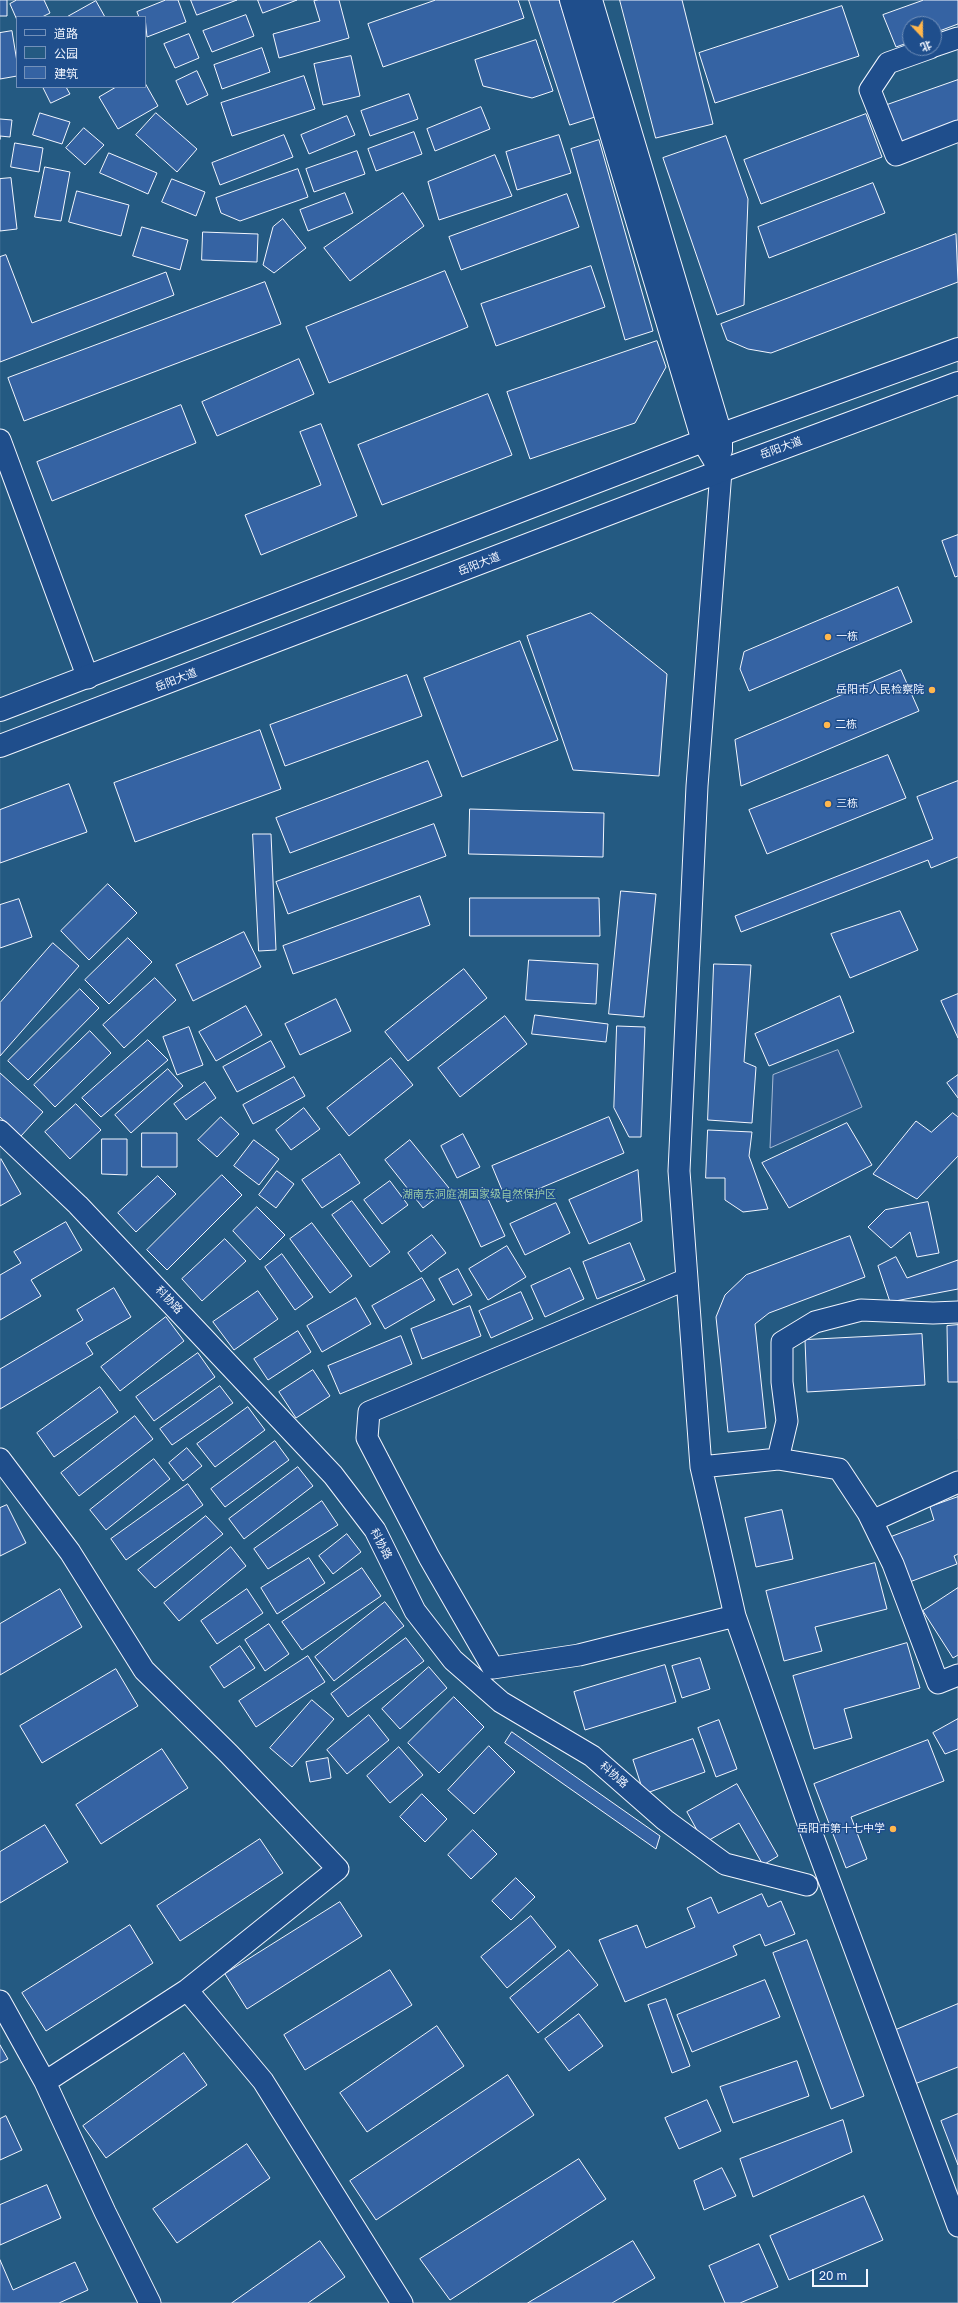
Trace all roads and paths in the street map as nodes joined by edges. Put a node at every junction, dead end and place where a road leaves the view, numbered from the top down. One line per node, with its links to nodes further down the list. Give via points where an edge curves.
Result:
1 (571, 0): 9 (main road)
2 (591, 0): 9 (main road)
3 (958, 38): 4 (street)
4 (942, 43)
5 (908, 56): 6 (street, via 888,63 870,90 896,155)
6 (958, 131)
7 (958, 349): 9 (main road)
8 (958, 383): 11 (main road, 岳阳大道)
9 (712, 438): 11 (main road); 12 (main road)
10 (0, 440): 12 (street)
11 (721, 471): 14 (main road, 岳阳大道); 16 (street, via 696,786 679,1171)
12 (88, 678): 13 (main road)
13 (0, 710)
14 (0, 746)
15 (0, 1131): 25 (street, 科协路, via 78,1205 333,1475 375,1530 416,1611 453,1660 501,1702 592,1756 665,1820 725,1864)
16 (687, 1279): 20 (street); 23 (street, via 369,1412 367,1438 429,1557 493,1668 579,1655)
17 (958, 1312): 19 (street, via 861,1310 815,1322 782,1342 782,1382 787,1421)
18 (0, 1459): 26 (street, via 70,1552 144,1670 229,1754 338,1869)
19 (778, 1459): 20 (street); 22 (street, via 839,1469)
20 (701, 1467): 23 (street)
21 (958, 1482): 22 (street)
22 (872, 1521): 24 (street, via 892,1564 938,1683)
23 (735, 1616): 29 (street, via 836,1900)
24 (958, 1675)
25 (807, 1885)
26 (187, 1990): 28 (street); 31 (street, via 263,2081)
27 (0, 2001): 28 (street)
28 (45, 2082): 30 (street)
29 (958, 2226)
30 (150, 2303)
31 (402, 2303)

